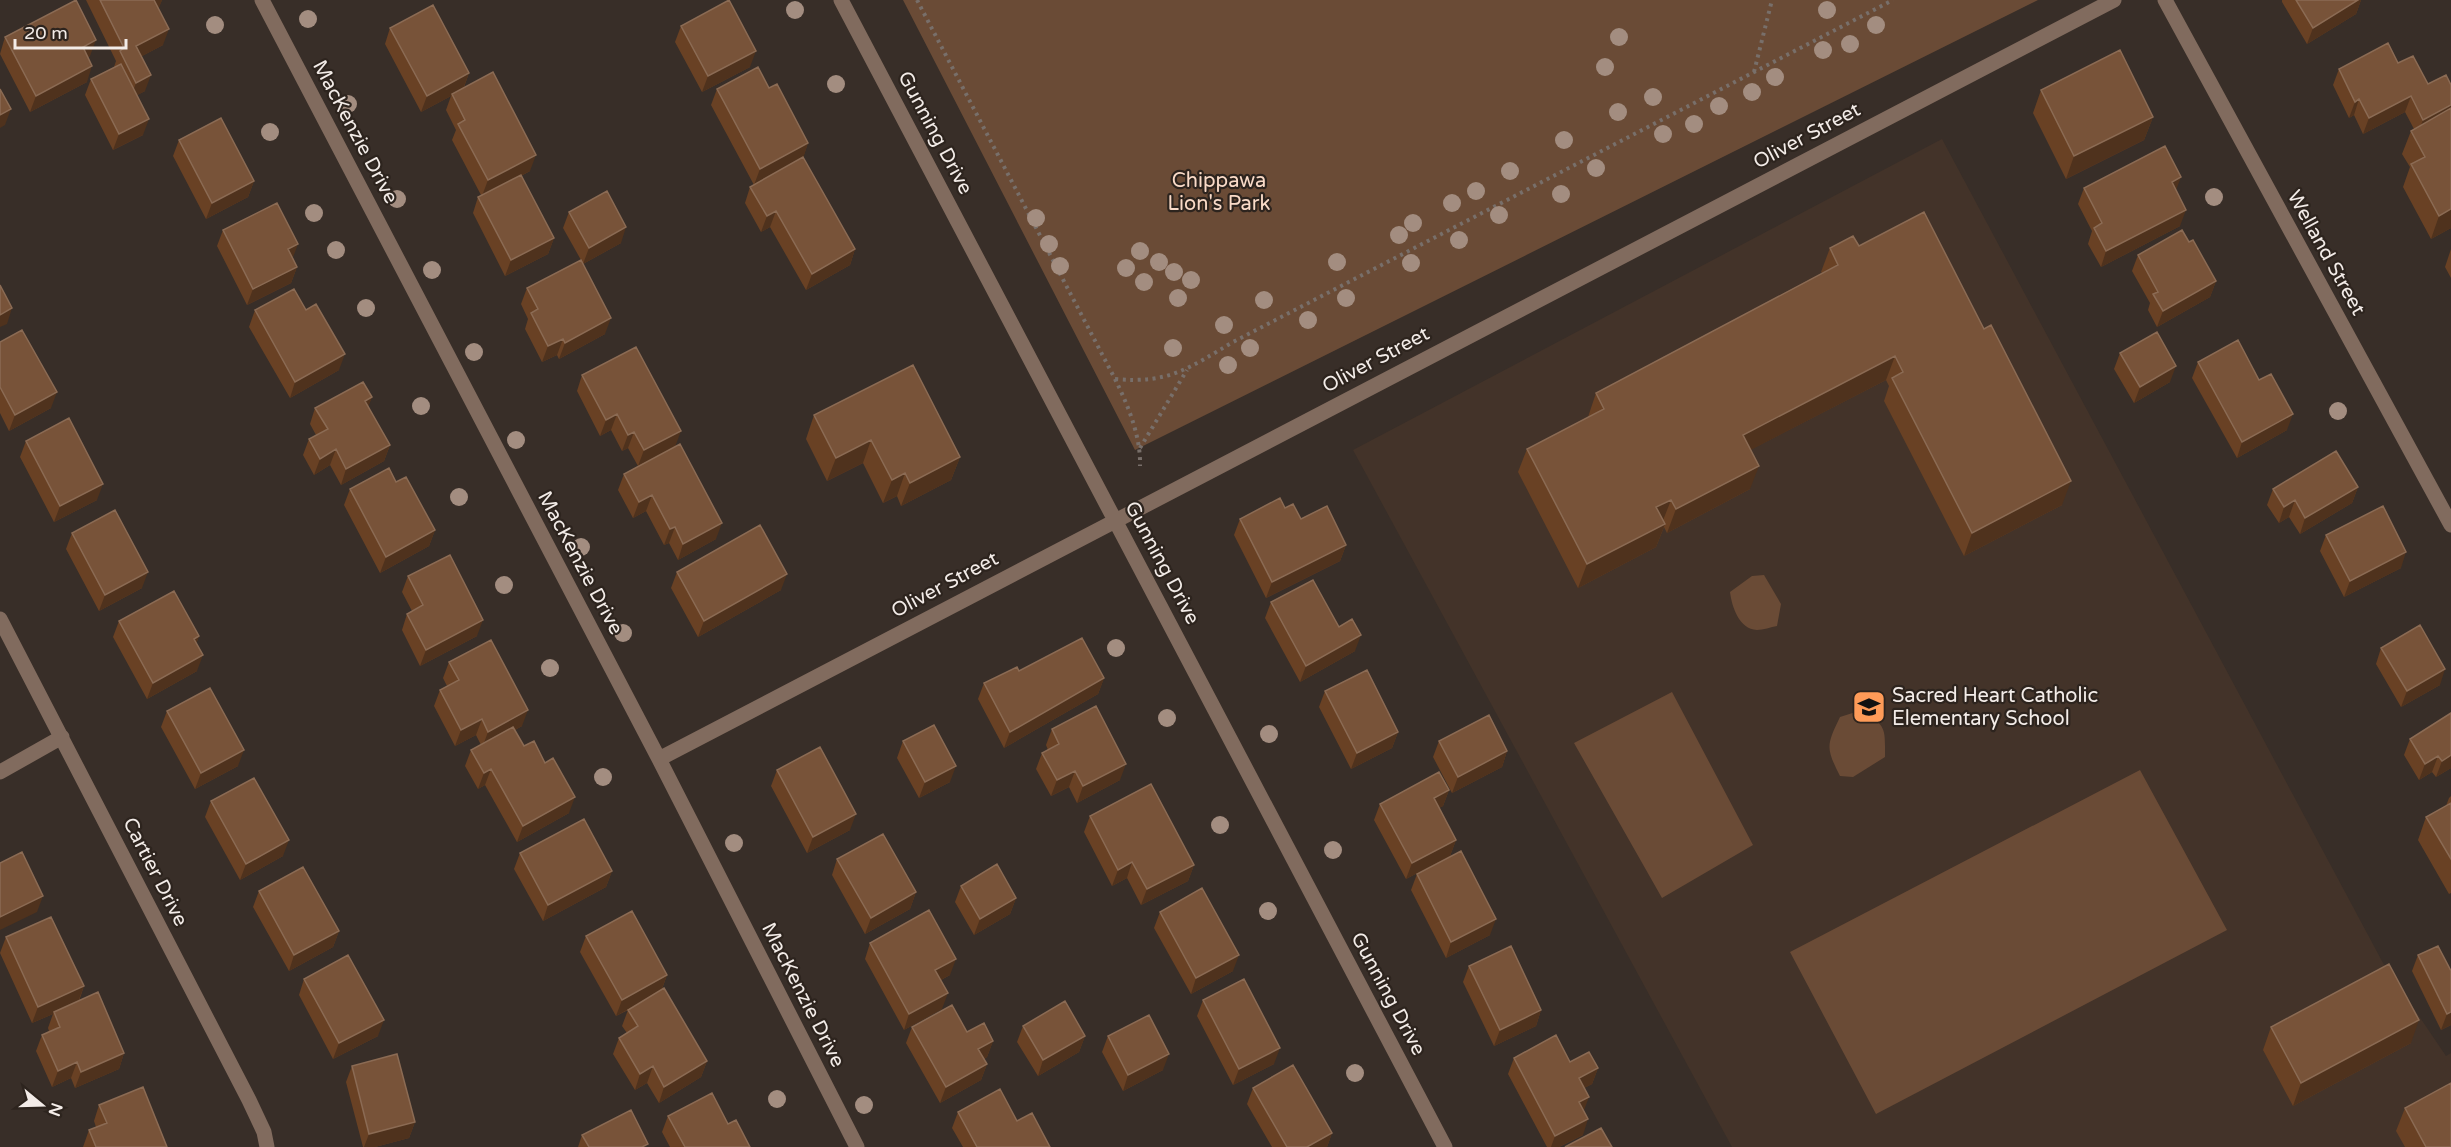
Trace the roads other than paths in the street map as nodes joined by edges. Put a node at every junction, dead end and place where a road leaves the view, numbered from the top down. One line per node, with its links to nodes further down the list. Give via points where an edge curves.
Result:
1 (262, 0): 9 (street, MacKenzie Drive)
2 (841, 0): 5 (street, Gunning Drive)
3 (2114, 0): 5 (street, Oliver Street)
4 (2165, 0): 6 (street, Welland Street)
5 (1116, 520): 9 (street, Oliver Street); 13 (street, Gunning Drive)
6 (2451, 525)
7 (0, 619): 8 (street, Cartier Drive)
8 (62, 737): 10 (street); 11 (street, Cartier Drive, via 249,1100)
9 (659, 759): 12 (street, MacKenzie Drive)
10 (0, 772)
11 (267, 1147)
12 (857, 1147)
13 (1444, 1147)

